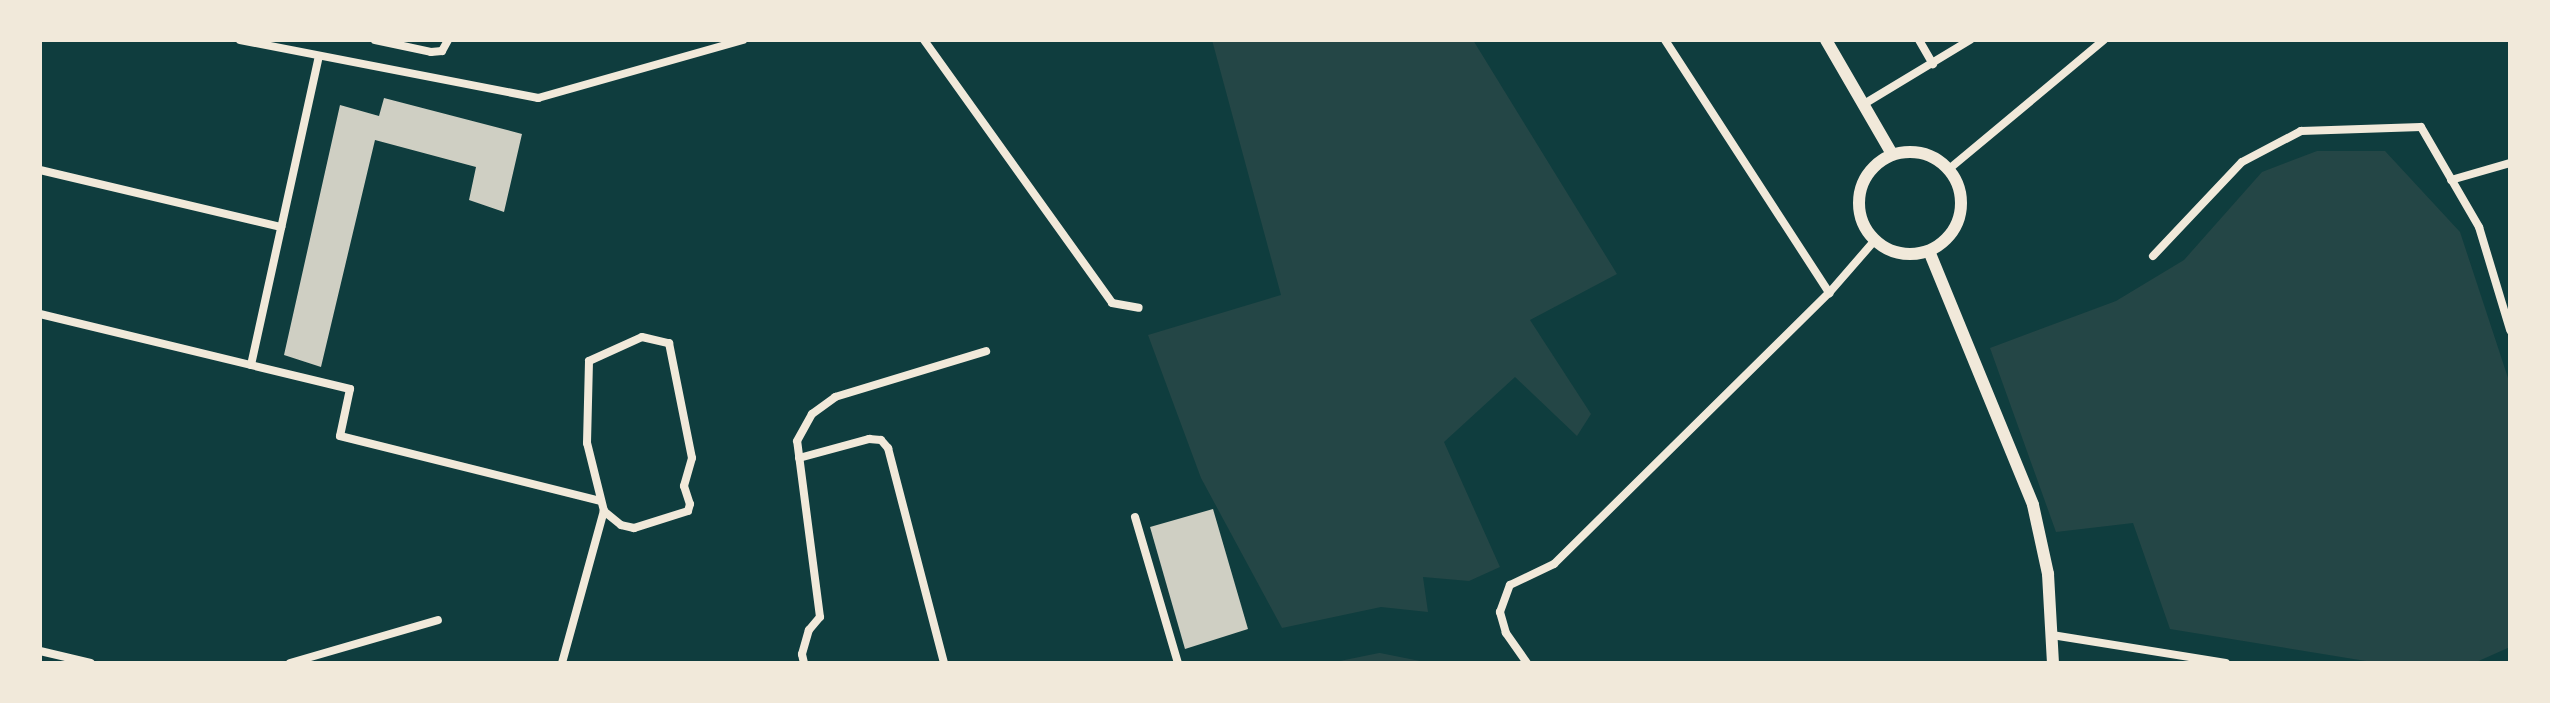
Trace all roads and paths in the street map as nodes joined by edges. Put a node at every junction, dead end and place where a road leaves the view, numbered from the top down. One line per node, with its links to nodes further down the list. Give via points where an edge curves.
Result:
1 (245, 40): 11 (street)
2 (375, 40): 3 (street, via 431,52 442,51)
3 (448, 40)
4 (743, 40): 11 (street, via 538,98)
5 (924, 40): 24 (street, via 1112,303)
6 (1665, 40): 23 (street)
7 (1826, 40): 13 (street)
8 (1919, 40): 12 (street)
9 (1970, 40): 12 (street)
10 (2104, 40): 16 (street)
11 (319, 56): 19 (street)
12 (1933, 64): 13 (street)
13 (1864, 104): 14 (street)
14 (1892, 154): 16 (street, via 1919,152); 20 (street, via 1872,168 1859,197 1865,227)
15 (2510, 163): 18 (street)
16 (1949, 169): 21 (street, via 1958,183 1961,215 1954,231)
17 (40, 170): 19 (street)
18 (2451, 180): 22 (street, via 2421,127 2301,131 2242,162); 26 (street, via 2479,227)
19 (281, 227): 28 (street)
20 (1875, 240): 21 (street, via 1900,253); 23 (street)
21 (1929, 251): 33 (street, via 2033,505 2048,574)
22 (2153, 256)
23 (1829, 293): 41 (street, via 1554,564 1510,585 1500,612 1506,633)
24 (1139, 308)
25 (40, 314): 28 (street)
26 (2510, 330)
27 (986, 351): 29 (street, via 835,397 812,414 797,441)
28 (251, 365): 30 (street, via 350,389 340,436)
29 (799, 458): 38 (street, via 820,617 809,630); 39 (street, via 869,439 881,440 888,448)
30 (603, 506): 30 (street, via 587,443 589,361 642,337 669,343 692,458 684,486 688,511 634,528 621,525); 37 (street)
31 (1135, 517): 40 (street)
32 (438, 620): 36 (street)
33 (2052, 635): 42 (street); 43 (street)
34 (40, 651): 35 (street)
35 (91, 663)
36 (290, 663)
37 (562, 663)
38 (804, 663)
39 (944, 663)
40 (1178, 663)
41 (1527, 663)
42 (2053, 663)
43 (2226, 663)

